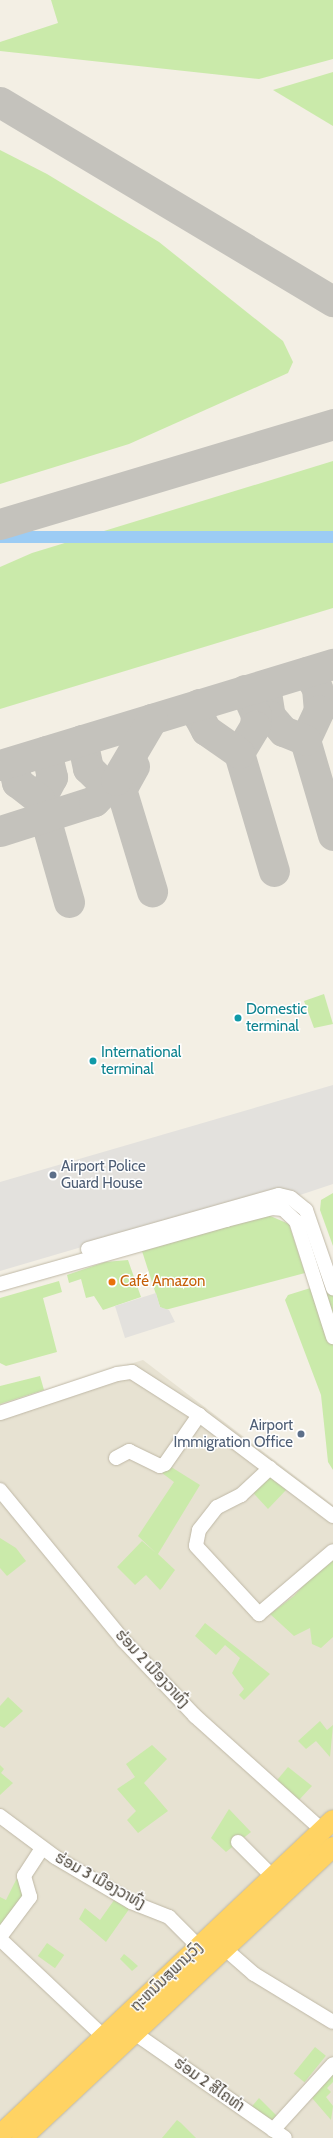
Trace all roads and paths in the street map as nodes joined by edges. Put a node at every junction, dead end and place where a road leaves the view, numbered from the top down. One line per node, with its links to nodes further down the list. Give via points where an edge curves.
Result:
1 (328, 1272): 2 (street, via 306,1210 291,1198 279,1195); 3 (street); 5 (street)
2 (0, 1275)
3 (313, 1277): 4 (street, via 296,1221 283,1209 272,1208); 6 (street)
4 (0, 1284)
5 (333, 1288)
6 (333, 1337)
7 (0, 1413): 8 (street, via 117,1374 132,1372)
8 (200, 1415): 9 (street, via 165,1464 160,1466 129,1451); 10 (street)
9 (116, 1458)
10 (270, 1468): 12 (street); 13 (street, via 241,1495 217,1507 194,1538 196,1546 259,1614)
11 (0, 1490): 15 (street, ຮ່ອມ 2 ເມືອງວາທົ່ງ, via 124,1640 175,1694)
12 (333, 1516)
13 (333, 1551)
14 (0, 1816): 18 (street, ຮ່ອມ 3 ເມືອງວາທົ່ງ)
15 (327, 1825): 19 (highway, ຖະຫນົນສຸພານຸວົງ)
16 (238, 1842): 19 (street)
17 (333, 1847): 22 (highway, ຖະຫນົນສຸພານຸວົງ)
18 (42, 1848): 20 (street, via 24,1876 30,1898); 21 (street, ຮ່ອມ 3 ເມືອງວາທົ່ງ, via 130,1902 169,1917)
19 (273, 1877): 21 (highway, ຖະຫນົນສຸພານຸວົງ)
20 (0, 1938): 25 (street)
21 (198, 1947): 25 (highway, ຖະຫນົນສຸພານຸວົງ)
22 (223, 1947): 23 (street, via 254,1974); 24 (highway, ຖະຫນົນສຸພານຸວົງ)
23 (333, 2022)
24 (133, 2032): 27 (street, ຮ່ອມ 2 ສີໄຄທ່າ); 29 (highway, ຖະຫນົນສຸພານຸວົງ)
25 (104, 2037): 28 (highway, ຖະຫນົນສຸພານຸວົງ)
26 (333, 2064): 27 (street)
27 (272, 2130): 30 (street, ຮ່ອມ 2 ສີໄຄທ່າ)
28 (0, 2135)
29 (22, 2138)
30 (285, 2138)

